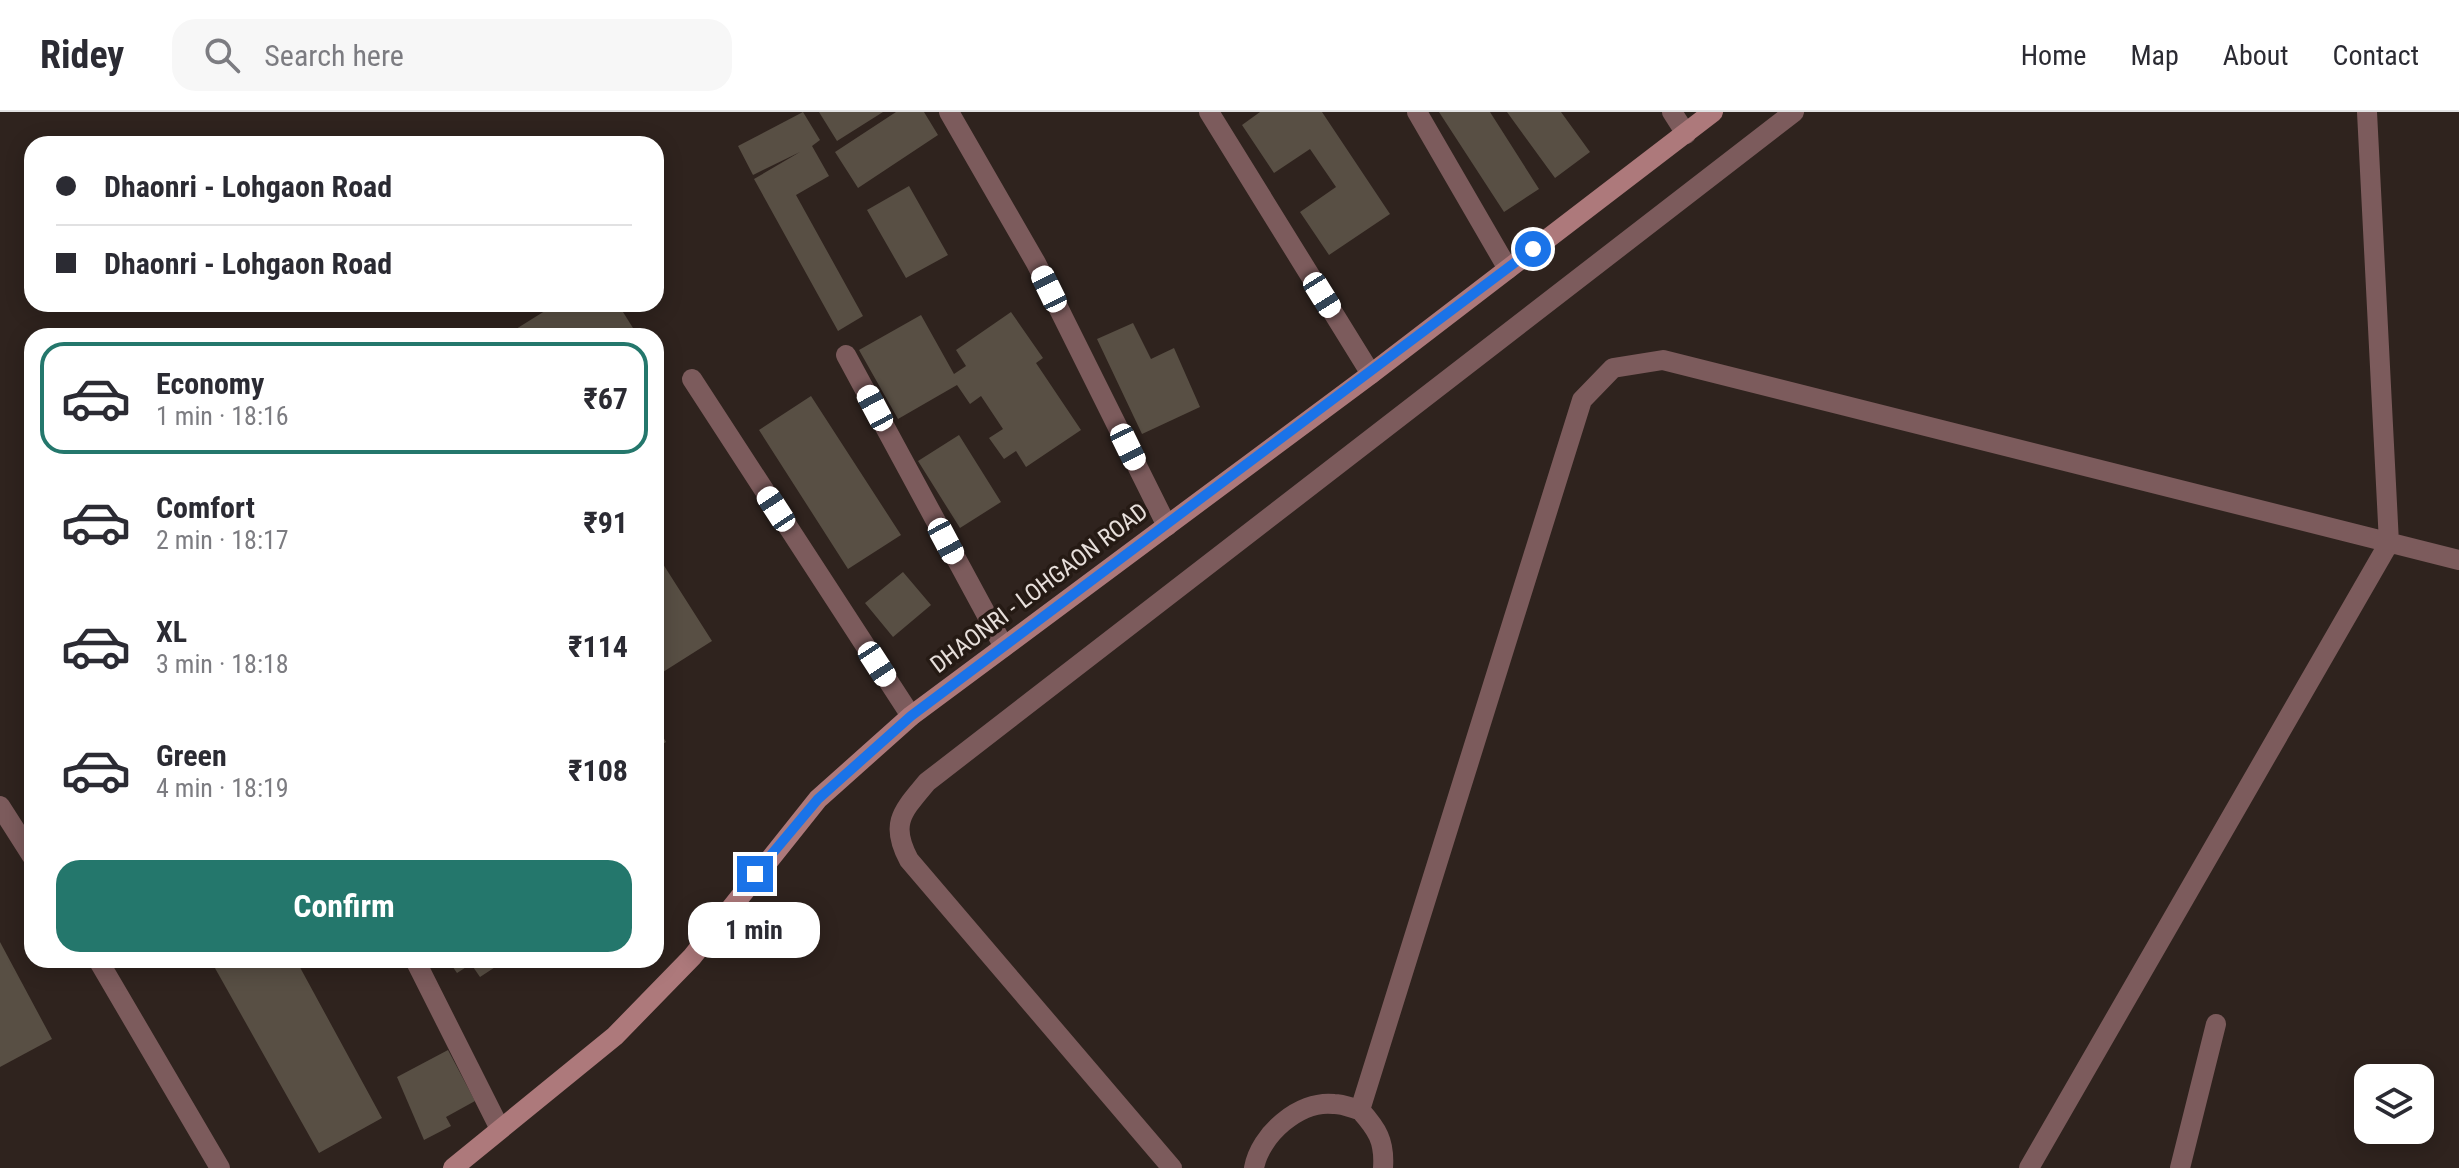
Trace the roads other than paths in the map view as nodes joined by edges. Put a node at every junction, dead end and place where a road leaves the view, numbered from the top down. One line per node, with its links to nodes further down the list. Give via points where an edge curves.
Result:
1 (949, 112): 13 (street, via 1036,263)
2 (1209, 112): 11 (street)
3 (1417, 112): 9 (street)
4 (1672, 112): 8 (street)
5 (1713, 112): 8 (main road, DHAONRI - LOHGAON ROAD)
6 (1794, 112): 27 (street, via 927,782 903,812 897,838 909,860)
7 (2367, 112): 14 (street)
8 (1686, 134): 9 (main road, DHAONRI - LOHGAON ROAD)
9 (1508, 269): 11 (main road, DHAONRI - LOHGAON ROAD)
10 (846, 355): 16 (street)
11 (1371, 374): 13 (main road, DHAONRI - LOHGAON ROAD)
12 (692, 379): 17 (street)
13 (1167, 526): 16 (main road, DHAONRI - LOHGAON ROAD)
14 (2389, 543): 15 (street); 23 (street, via 1663,360 1613,368 1582,400); 30 (street)
15 (2459, 560)
16 (1004, 647): 17 (main road, DHAONRI - LOHGAON ROAD)
17 (911, 716): 24 (main road, DHAONRI - LOHGAON ROAD, via 818,799 692,957 615,1036)
18 (0, 806): 19 (street)
19 (24, 844)
20 (103, 968): 25 (street)
21 (419, 968): 24 (street)
22 (2216, 1024): 31 (street)
23 (1360, 1110): 28 (street, via 1332,1103 1288,1120 1257,1150); 29 (street, via 1379,1131 1385,1149)
24 (500, 1129): 26 (main road, DHAONRI - LOHGAON ROAD)
25 (220, 1168)
26 (453, 1168)
27 (1172, 1168)
28 (1254, 1168)
29 (1383, 1168)
30 (2029, 1168)
31 (2180, 1168)

